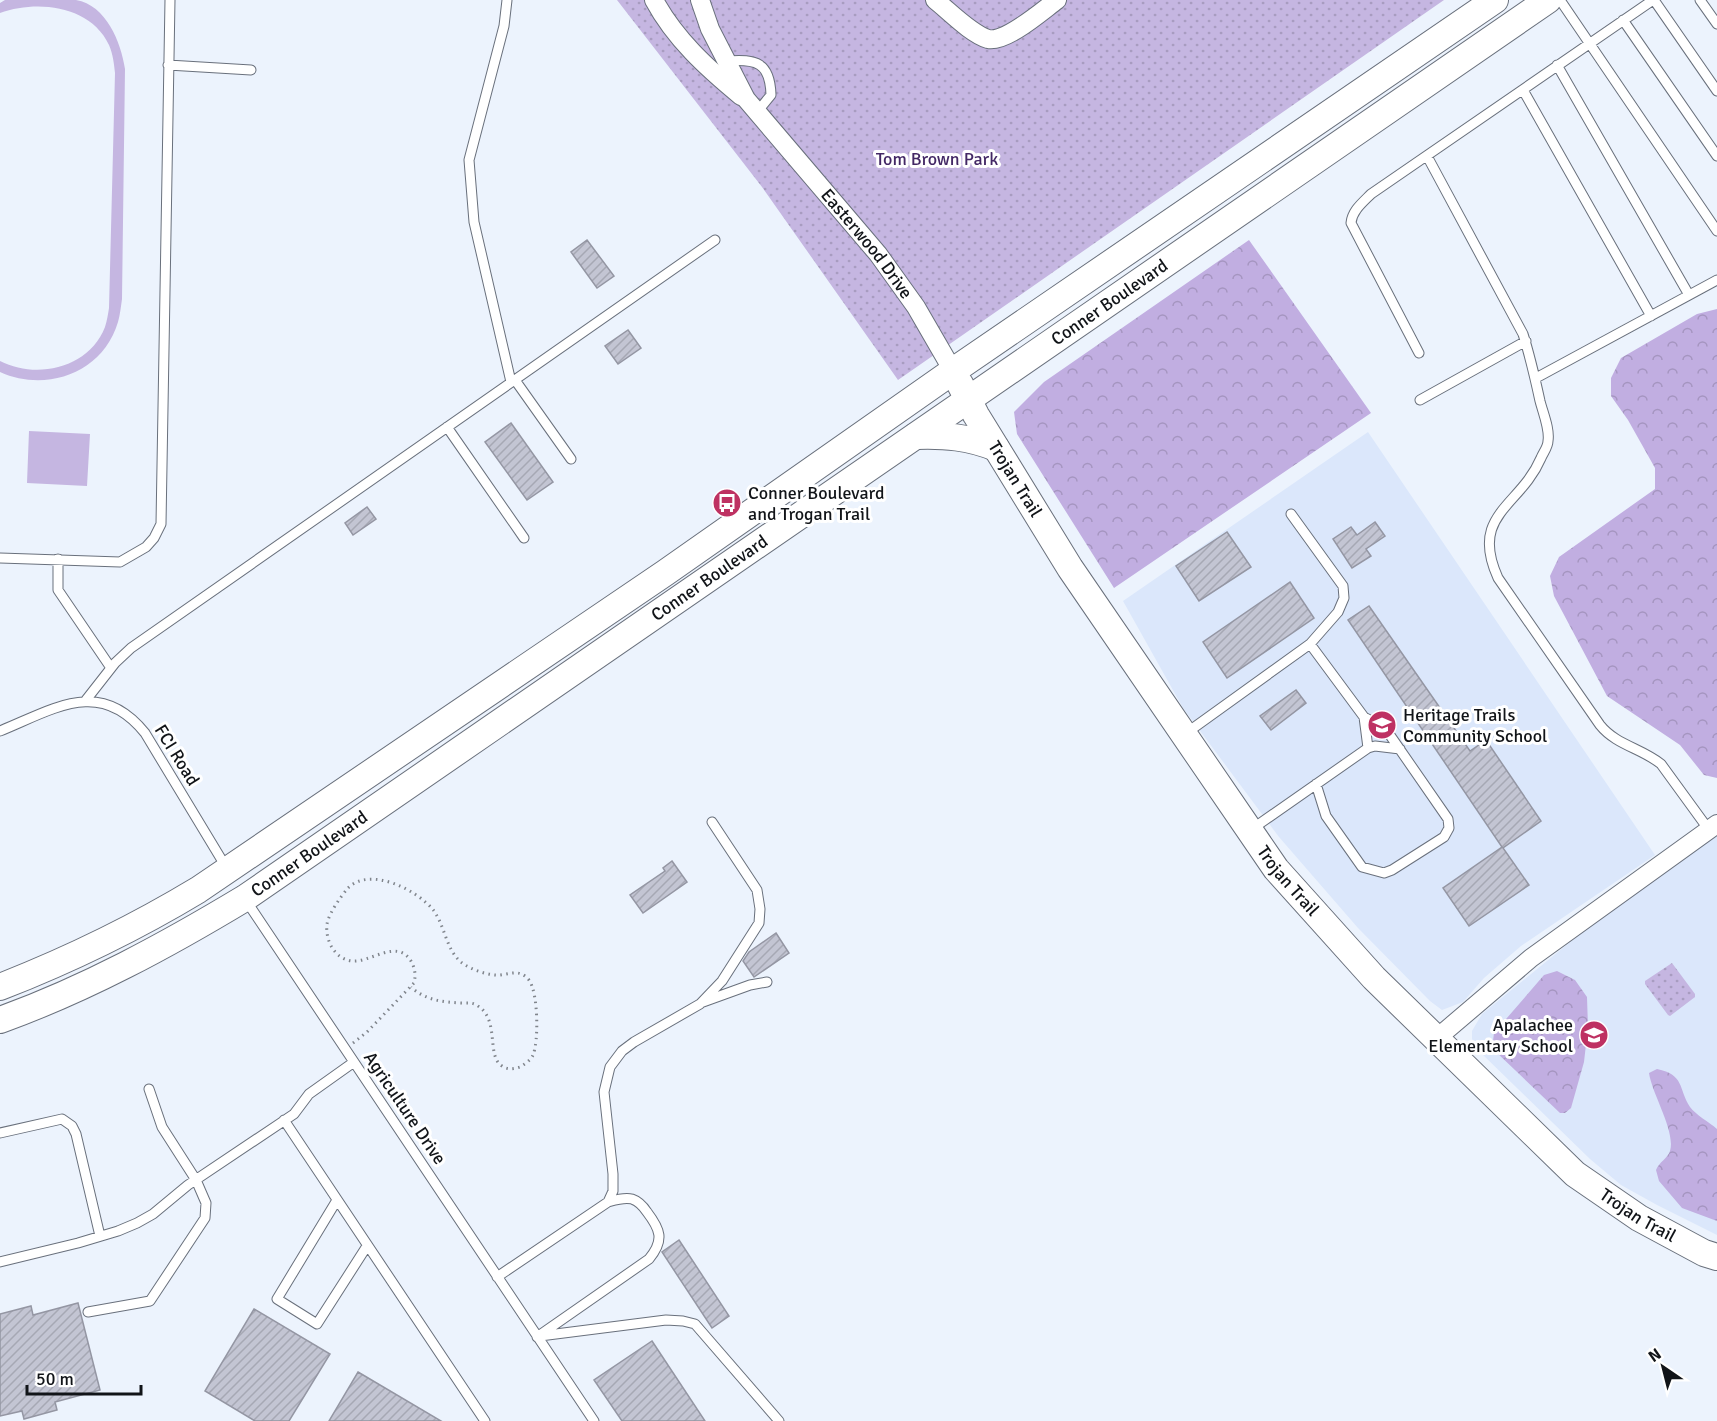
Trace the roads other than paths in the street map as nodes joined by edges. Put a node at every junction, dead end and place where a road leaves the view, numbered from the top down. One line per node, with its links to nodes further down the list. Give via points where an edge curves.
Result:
1 (170, 0): 16 (lane)
2 (507, 0): 33 (lane, via 504,26 469,160 474,222)
3 (654, 0): 21 (street, Easterwood Drive, via 690,50)
4 (700, 0): 15 (street, Easterwood Drive)
5 (935, 0): 6 (street, via 990,39 1016,30)
6 (1057, 0)
7 (1495, 0): 31 (main road, Conner Boulevard)
8 (1548, 0): 34 (main road, Conner Boulevard)
9 (1560, 0): 14 (lane)
10 (1653, 0): 12 (lane); 20 (lane)
11 (1700, 0): 13 (lane)
12 (1623, 20): 14 (lane); 23 (lane)
13 (1717, 24)
14 (1589, 44): 17 (lane); 24 (lane)
15 (727, 61): 21 (street, Easterwood Drive); 21 (lane, via 746,60 762,67 770,78 771,95)
16 (168, 65): 18 (lane); 43 (lane, via 161,524 146,547 120,562)
17 (1557, 65): 19 (lane); 27 (lane)
18 (251, 70)
19 (1522, 90): 22 (lane); 28 (lane)
20 (1717, 91)
21 (750, 104): 31 (street, Easterwood Drive, via 878,254 916,306)
22 (1426, 156): 29 (lane); 30 (lane, via 1371,194 1358,207 1351,223)
23 (1717, 156)
24 (1717, 231)
25 (715, 240): 33 (lane)
26 (1717, 280): 27 (lane)
27 (1689, 295): 28 (lane)
28 (1651, 316): 32 (lane)
29 (1526, 341): 32 (lane); 35 (lane)
30 (1419, 353)
31 (953, 371): 34 (main road, Easterwood Drive); 56 (main road, Conner Boulevard)
32 (1536, 378): 54 (lane, via 1548,442 1532,478 1493,524 1489,546 1492,566 1600,725 1613,738 1661,764)
33 (513, 381): 36 (lane); 39 (lane)
34 (968, 400): 37 (main road, Conner Boulevard); 38 (main road, Trojan Trail)
35 (1420, 400)
36 (447, 428): 41 (lane); 45 (lane, via 131,648)
37 (916, 436): 38 (main road, via 966,438); 57 (main road, Conner Boulevard)
38 (996, 448): 49 (main road, Trojan Trail, via 1070,568)
39 (571, 459)
40 (1291, 514): 44 (lane, via 1343,586 1344,598 1338,612)
41 (524, 538)
42 (0, 558): 43 (lane)
43 (58, 559): 45 (lane, via 58,590)
44 (1310, 644): 47 (lane); 49 (lane)
45 (111, 668): 46 (lane)
46 (86, 700): 48 (lane); 56 (lane, FCI Road, via 107,704 134,719)
47 (1364, 717): 50 (lane); 51 (lane, via 1385,728)
48 (0, 731)
49 (1184, 735): 55 (main road, Trojan Trail)
50 (1368, 748): 51 (lane); 52 (lane)
51 (1400, 749): 52 (lane, via 1448,819 1449,828 1444,837 1392,870 1384,873 1362,867 1326,816)
52 (1316, 784): 55 (lane)
53 (712, 822): 60 (lane, via 757,890 760,909 759,923 722,981)
54 (1713, 827): 62 (street, via 1531,958)
55 (1250, 831): 62 (main road, Trojan Trail, via 1276,869 1374,978)
56 (228, 870): 57 (main road); 59 (main road, Conner Boulevard, via 151,918)
57 (245, 898): 61 (main road, Conner Boulevard, via 139,958); 63 (lane, Agriculture Drive)
58 (767, 982): 60 (lane)
59 (0, 987)
60 (700, 1004): 69 (lane, via 634,1042 610,1067 604,1092 613,1174)
61 (0, 1020)
62 (1436, 1039): 72 (main road, Trojan Trail, via 1575,1174 1639,1218)
63 (354, 1062): 65 (lane, via 309,1094 294,1114); 74 (lane, Agriculture Drive)
64 (149, 1089): 67 (lane, via 162,1127)
65 (284, 1120): 67 (lane); 68 (lane)
66 (0, 1133): 70 (lane, via 62,1119 72,1126)
67 (196, 1180): 70 (lane, via 153,1214); 75 (lane, via 206,1203 205,1218 150,1301)
68 (337, 1200): 71 (lane); 71 (lane, via 277,1299 317,1324)
69 (608, 1202): 74 (lane); 76 (lane, via 623,1198 641,1205 660,1232 656,1251)
70 (99, 1236): 73 (lane)
71 (368, 1246): 77 (lane)
72 (1717, 1257)
73 (0, 1262)
74 (497, 1277): 76 (lane, Agriculture Drive)
75 (88, 1312)
76 (537, 1337): 78 (lane, Agriculture Drive); 79 (lane, via 666,1320 695,1324)
77 (485, 1421)
78 (594, 1421)
79 (779, 1421)

